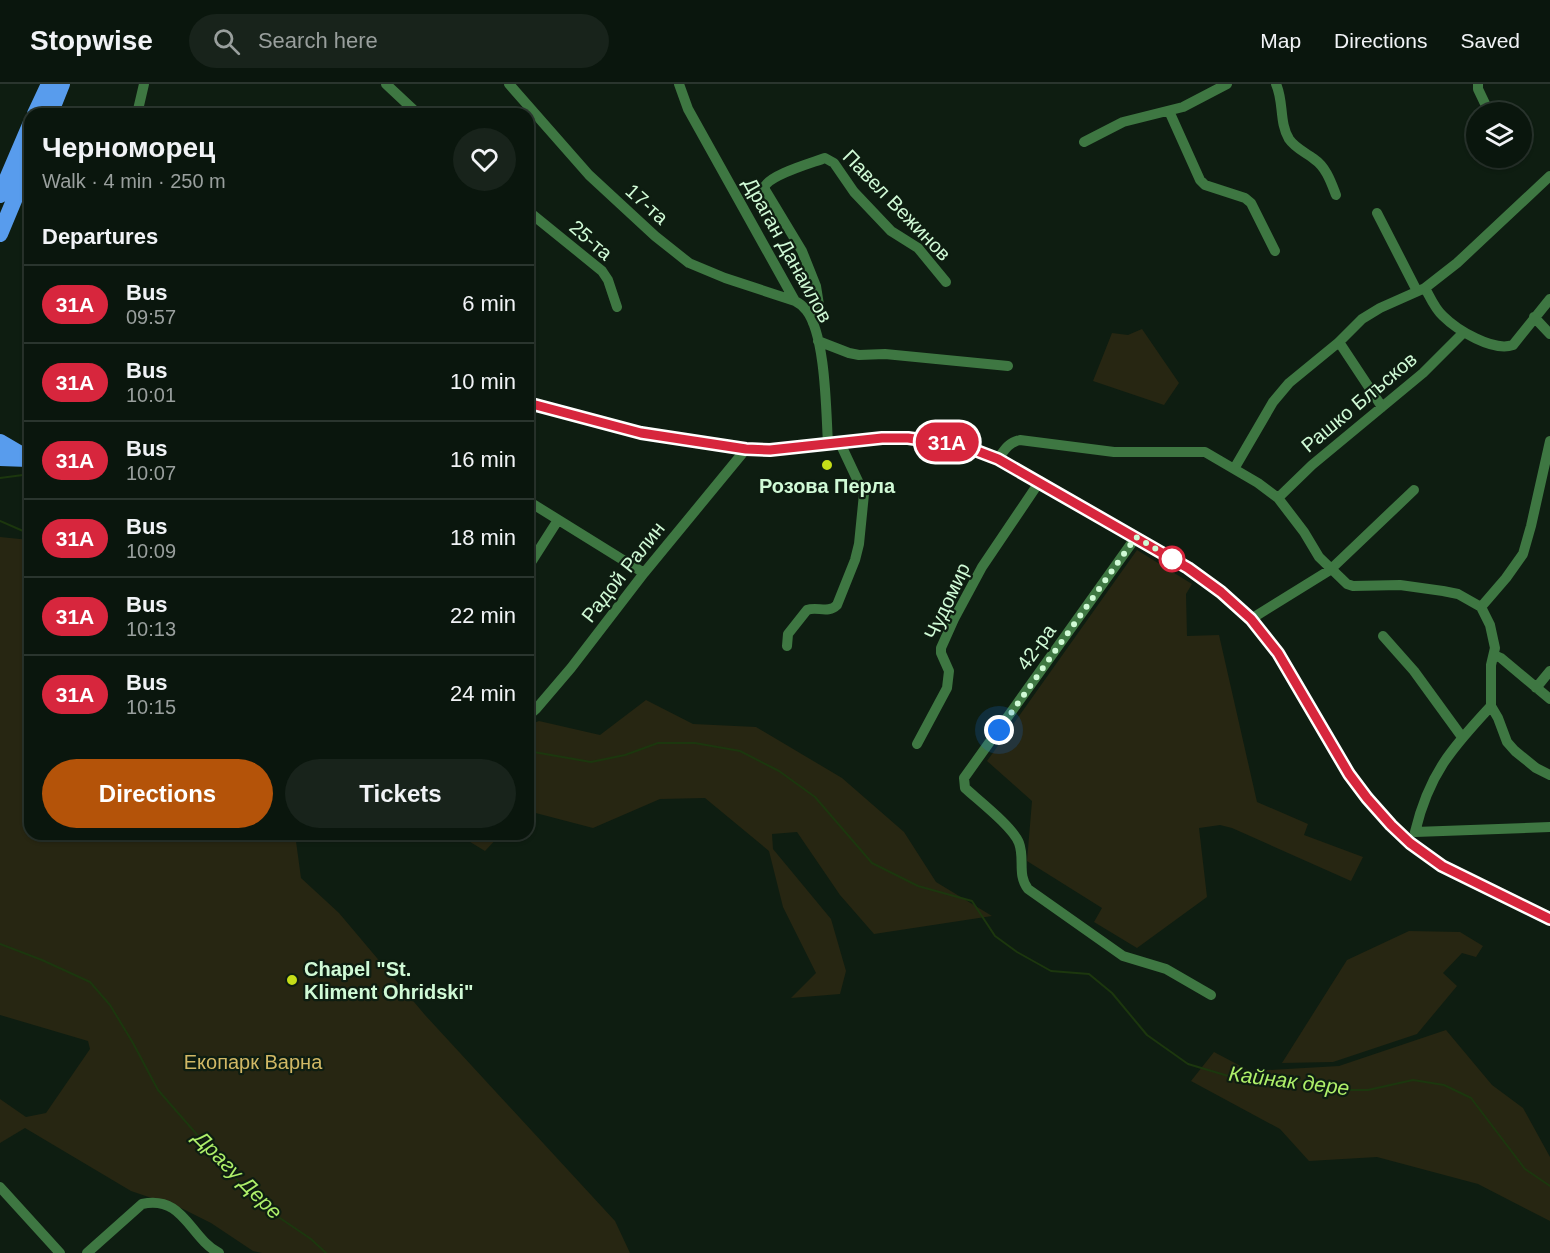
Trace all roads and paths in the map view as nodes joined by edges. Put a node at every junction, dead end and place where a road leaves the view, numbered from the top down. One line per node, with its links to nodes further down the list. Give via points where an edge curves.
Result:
1 (49, 84): 11 (highway)
2 (62, 84): 12 (highway)
3 (144, 84): 13 (street)
4 (386, 84): 14 (street)
5 (509, 84): 15 (street, 17-та)
6 (679, 84): 33 (street, Драган Данаилов, via 688,110)
7 (1227, 84): 16 (street)
8 (1276, 84): 25 (street, via 1284,131 1290,141 1321,165)
9 (1478, 84): 10 (street)
10 (1484, 102)
11 (38, 108)
12 (52, 108)
13 (138, 108)
14 (412, 108)
15 (530, 108)
16 (1169, 111): 19 (street, via 1123,122); 29 (street, via 1200,180 1251,203)
17 (534, 112): 33 (street, 17-та, via 589,175 689,263)
18 (24, 138): 20 (highway)
19 (1084, 142)
20 (20, 147): 23 (highway); 24 (highway)
21 (24, 176): 28 (highway)
22 (1550, 176): 31 (street, via 1474,248)
23 (0, 189)
24 (0, 195)
25 (1336, 195)
26 (1377, 213): 31 (street)
27 (534, 216): 34 (street, 25-та, via 602,271)
28 (0, 234)
29 (1275, 251)
30 (946, 282): 36 (street, Павел Вежинов, via 918,248 891,231 854,192 834,163 825,158 764,186 802,251 816,286 819,306)
31 (1421, 290): 37 (street, via 1442,316); 40 (street, via 1362,319)
32 (1550, 299): 35 (street)
33 (795, 301): 36 (street, Драган Данаилов, via 806,310)
34 (617, 307)
35 (1534, 317): 37 (street, via 1513,345 1507,347); 38 (street)
36 (813, 324): 39 (street, Драган Данаилов)
37 (1464, 332): 43 (street, Рашко Блъсков)
38 (1550, 334)
39 (818, 341): 41 (street, via 859,355); 46 (street, Драган Данаилов)
40 (1339, 342): 43 (street); 55 (street, via 1280,392)
41 (1008, 366)
42 (534, 405): 47 (street, via 641,433)
43 (1382, 407): 58 (street, Рашко Блъсков)
44 (1550, 441): 54 (street)
45 (0, 442): 49 (highway)
46 (834, 444): 47 (street); 53 (street, via 896,437 922,439 964,446); 68 (street, via 864,494 860,544 837,605 833,609 807,610 788,634)
47 (746, 449): 64 (street, Радой Ралин)
48 (0, 451): 50 (street)
49 (24, 456)
50 (24, 457)
51 (0, 458): 52 (highway)
52 (24, 459)
53 (998, 459): 55 (street, via 1006,447 1020,440 1114,452 1205,452); 56 (street)
54 (1548, 462): 65 (street, via 1523,554)
55 (1234, 470): 58 (street)
56 (1040, 481): 61 (street); 76 (street, Чудомир, via 982,567 954,619 941,648 949,671 947,688)
57 (1414, 490): 63 (street)
58 (1278, 498): 63 (street)
59 (534, 505): 60 (street)
60 (558, 520): 62 (street); 64 (street)
61 (1136, 537): 66 (street, via 1201,577); 82 (street, 42-ра, via 964,778 965,788 1019,842 1022,882 1028,889 1123,957 1166,969)
62 (534, 558)
63 (1330, 570): 65 (street, via 1353,586 1400,585 1443,591 1458,594); 66 (street)
64 (644, 573): 74 (street, Радой Ралин)
65 (1481, 607): 69 (street, via 1494,638)
66 (1251, 619): 80 (street, via 1278,653 1361,790)
67 (1383, 636): 75 (street)
68 (787, 646)
69 (1494, 655): 71 (street); 73 (street)
70 (1550, 671): 71 (street)
71 (1536, 688): 72 (street)
72 (1550, 699)
73 (1491, 706): 75 (street); 77 (street, via 1507,742)
74 (534, 711)
75 (1462, 737): 79 (street, via 1424,798)
76 (918, 744)
77 (1550, 775)
78 (1550, 827): 79 (street)
79 (1415, 832): 80 (street)
80 (1406, 839): 81 (street, via 1442,866)
81 (1550, 919)
82 (1211, 995)
83 (0, 1187): 85 (street)
84 (211, 1251): 86 (street, via 179,1211 153,1202 142,1204)
85 (60, 1253)
86 (87, 1253)

